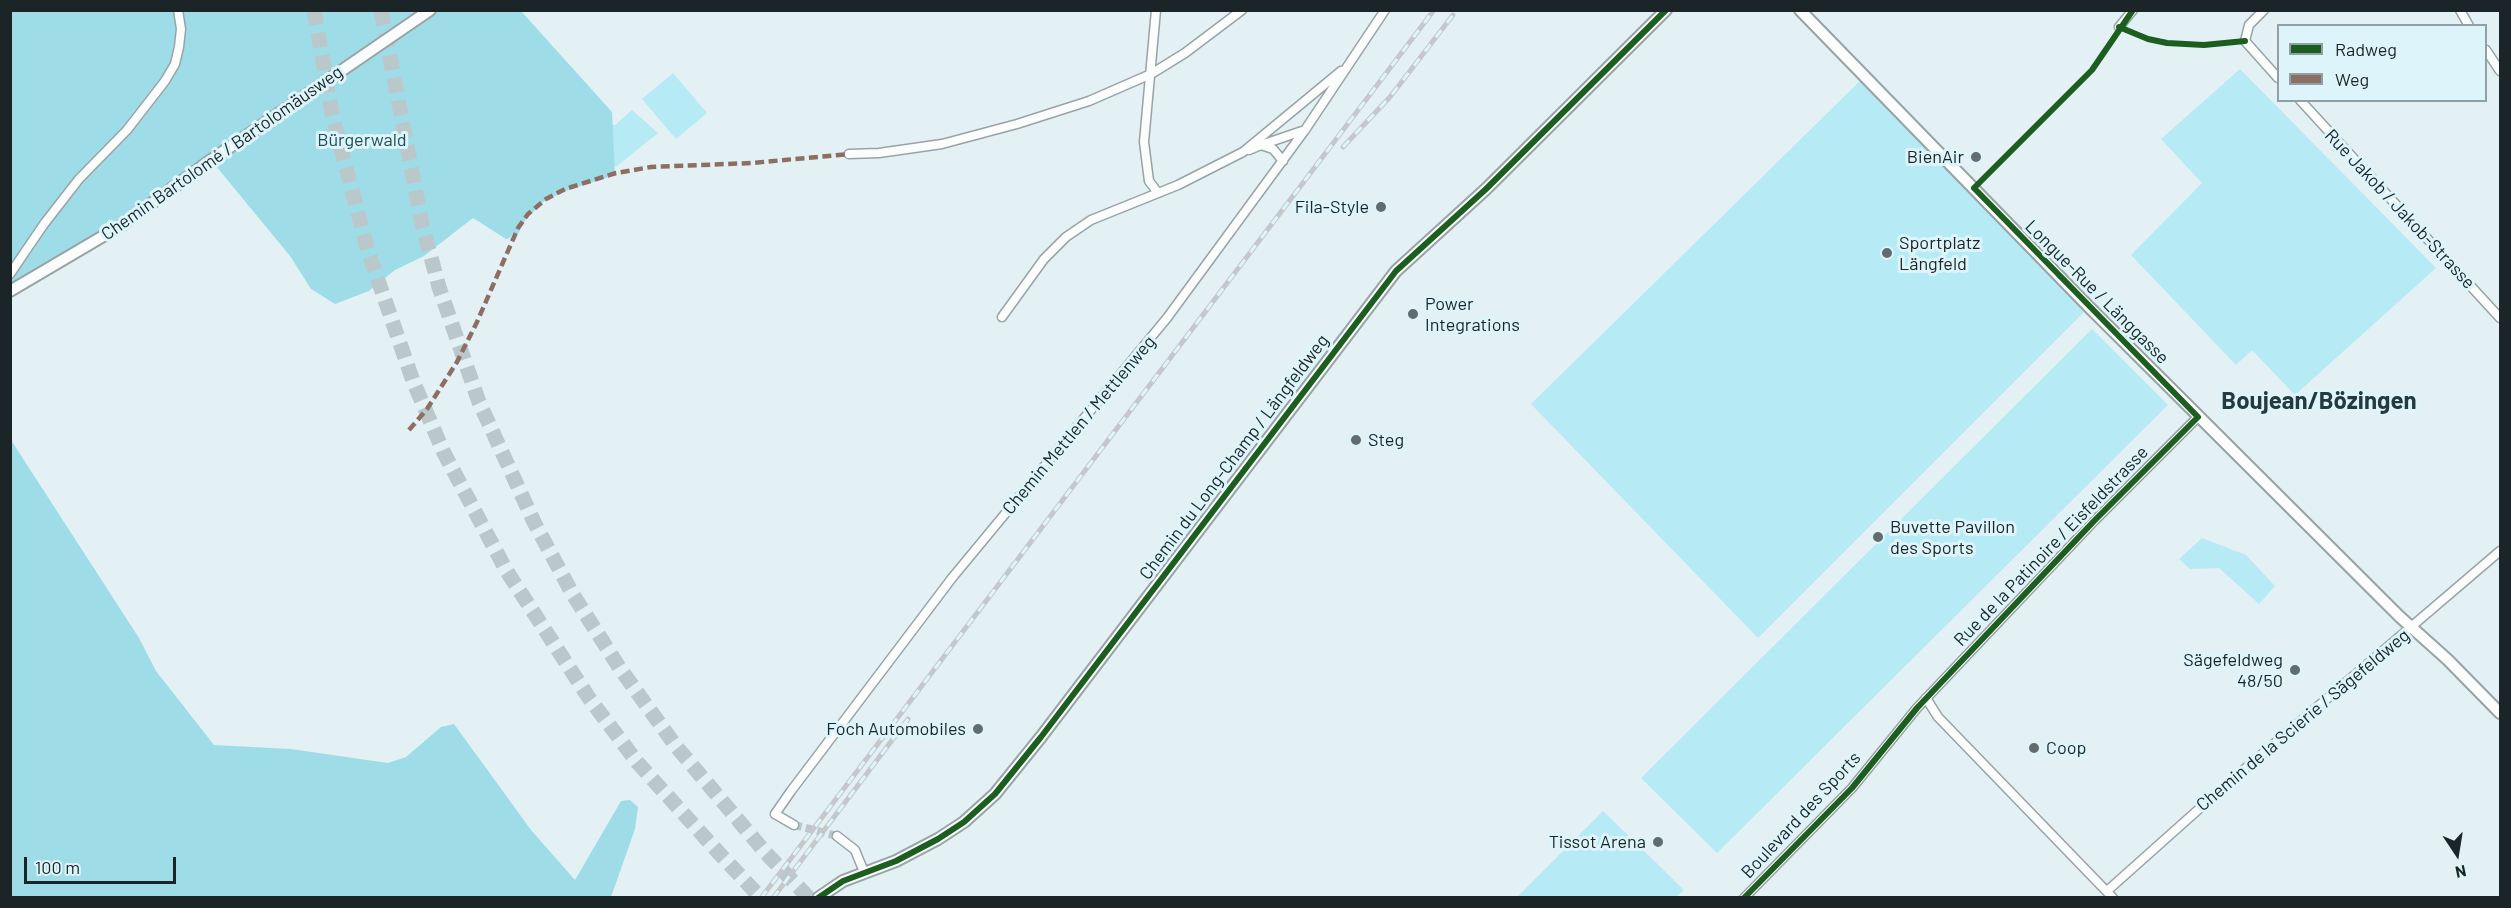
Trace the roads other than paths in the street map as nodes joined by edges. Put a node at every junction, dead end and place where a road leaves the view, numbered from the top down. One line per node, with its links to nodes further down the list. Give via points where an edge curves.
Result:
1 (178, 10): 25 (street, via 179,47 165,81 127,130 79,179)
2 (430, 10): 26 (street, Chemin Bartolomé / Bartolomäusweg, via 122,225)
3 (1156, 10): 16 (street)
4 (1242, 10): 16 (street)
5 (1385, 10): 14 (street, Chemin Mettlen / Mettlenweg)
6 (1666, 10): 36 (street, Chemin du Long-Champ / Längfeldweg, via 1486,189 1391,276 995,794 960,825 896,861)
7 (1800, 10): 29 (street, Longue-Rue / Länggasse)
8 (2133, 10): 12 (street)
9 (2264, 10): 17 (street, via 2249,25 2245,41)
10 (2460, 10): 11 (street)
11 (2468, 24)
12 (2119, 27)
13 (2487, 52): 15 (street)
14 (1351, 62): 19 (street, Chemin Mettlen / Mettlenweg); 21 (street)
15 (2500, 71)
16 (1151, 74): 22 (street, via 1089,101 1007,127 942,144); 24 (street, via 1144,142 1149,181)
17 (2277, 77)
18 (2302, 102): 28 (street, Rue Jakob / Jakob-Strasse)
19 (1305, 130): 20 (street); 23 (street, Chemin Mettlen / Mettlenweg)
20 (1261, 145): 21 (street); 23 (street, via 1273,149)
21 (1243, 152): 24 (street)
22 (849, 154)
23 (1283, 161): 34 (street, Chemin Mettlen / Mettlenweg, via 1167,318 952,578 791,791 775,814)
24 (1158, 193): 27 (street, via 1091,220 1066,237 1044,259)
25 (10, 274)
26 (10, 291)
27 (1002, 317)
28 (2500, 318)
29 (2198, 417): 31 (street, Longue-Rue / Länggasse); 32 (street, Rue de la Patinoire / Eisfeldstrasse)
30 (2500, 550): 31 (street, Chemin de la Scierie / Sägefeldweg)
31 (2412, 628): 33 (street, Longue-Rue / Länggasse); 37 (street, Chemin de la Scierie / Sägefeldweg, via 2227,784)
32 (1926, 698): 37 (street, via 1938,717); 39 (street, Boulevard des Sports, via 1852,788)
33 (2500, 713)
34 (794, 825)
35 (837, 836): 36 (street, via 855,850)
36 (864, 872): 38 (street, Chemin du Long-Champ / Längfeldweg)
37 (2110, 894)
38 (818, 897)
39 (1744, 897)

